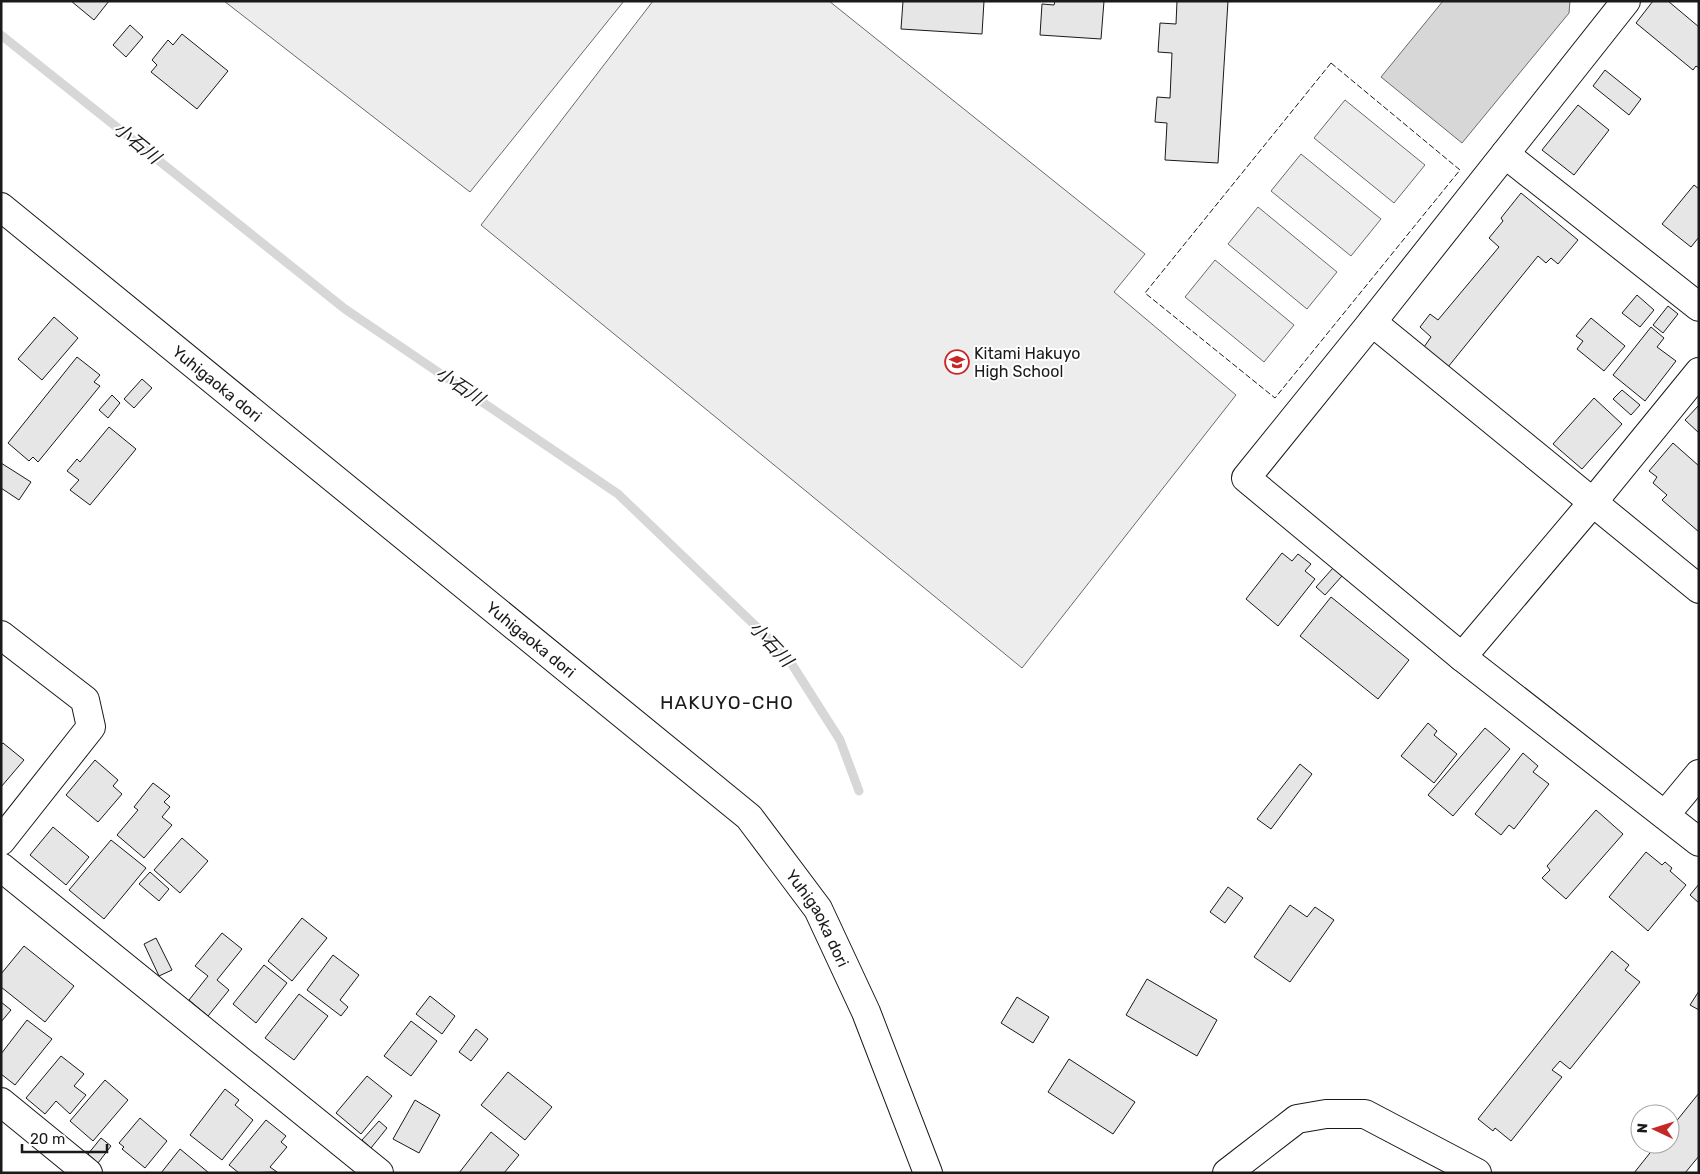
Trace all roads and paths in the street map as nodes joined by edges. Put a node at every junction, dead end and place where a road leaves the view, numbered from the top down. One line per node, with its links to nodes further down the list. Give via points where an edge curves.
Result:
1 (1626, 1): 2 (street)
2 (1505, 154): 4 (street); 5 (street)
3 (1, 207): 20 (street, Yuhigaoka dori, via 749,817 818,909 866,1012)
4 (1699, 307)
5 (1372, 322): 7 (street); 10 (street, via 1246,478)
6 (1699, 372): 7 (street)
7 (1594, 502): 8 (street); 10 (street)
8 (1699, 590)
9 (1, 635): 12 (street, via 85,700 91,727)
10 (1462, 656): 13 (street)
11 (1699, 774): 13 (street)
12 (10, 812): 14 (street)
13 (1665, 815): 15 (street)
14 (1, 841)
15 (1699, 842)
16 (1, 867): 19 (street)
17 (1, 1102): 18 (street)
18 (88, 1173)
19 (379, 1173)
20 (928, 1173)
21 (1227, 1173): 22 (street, via 1297,1119 1326,1114 1365,1114)
22 (1478, 1173)

